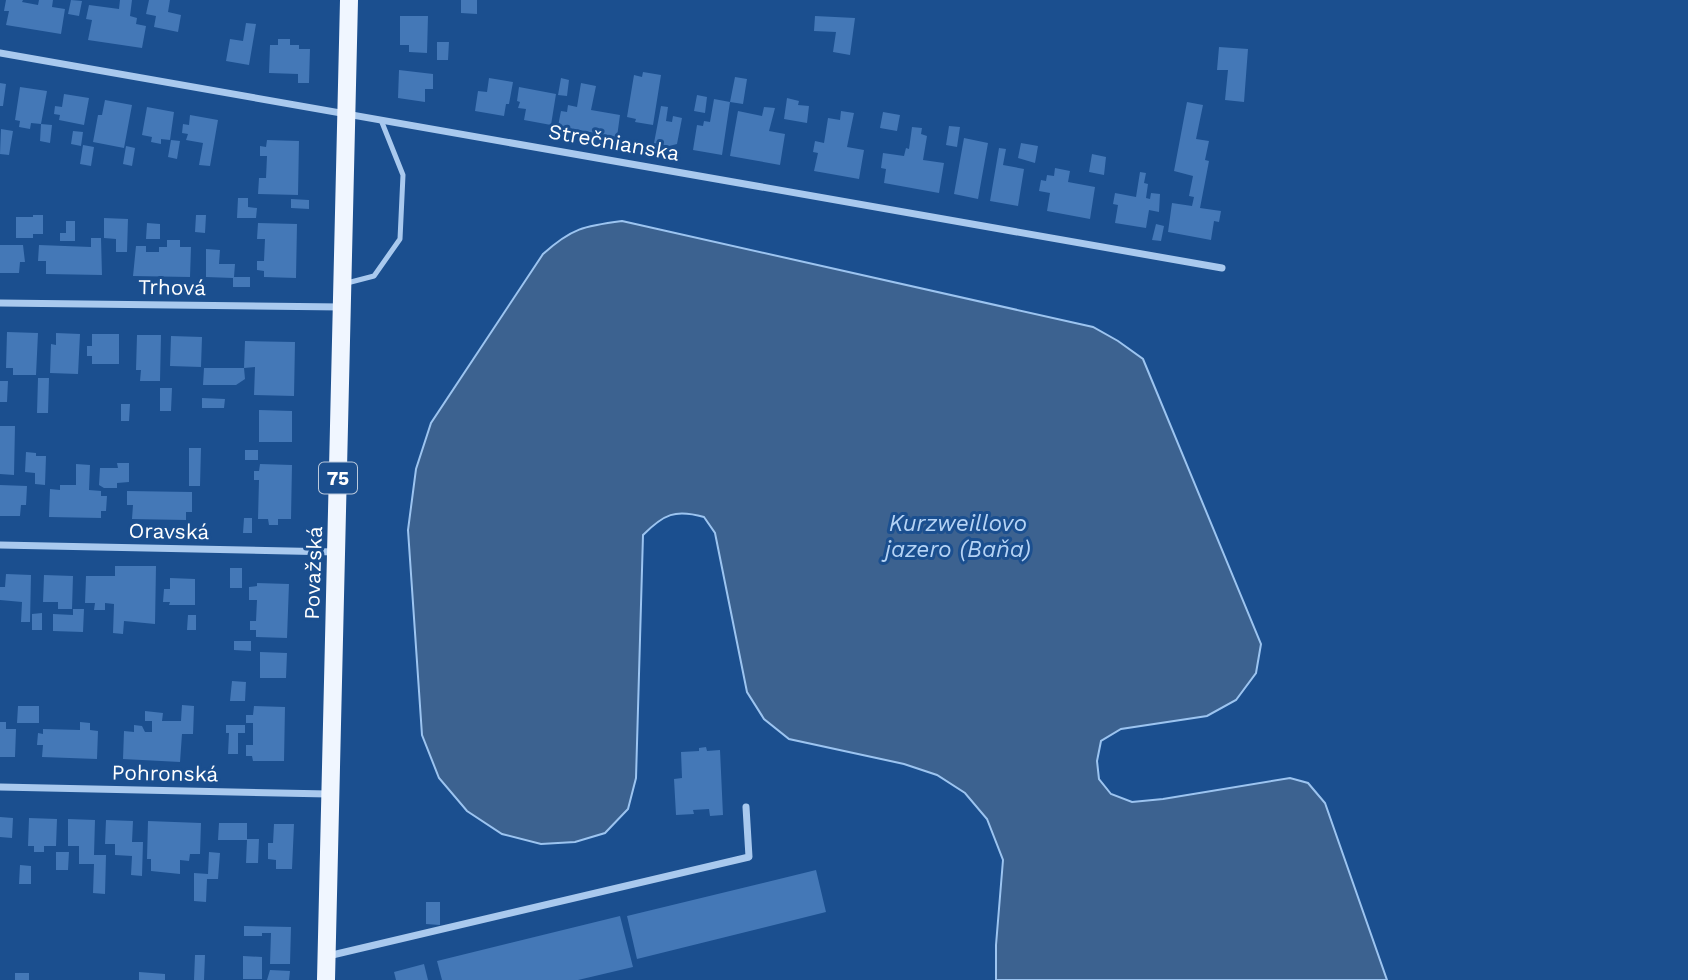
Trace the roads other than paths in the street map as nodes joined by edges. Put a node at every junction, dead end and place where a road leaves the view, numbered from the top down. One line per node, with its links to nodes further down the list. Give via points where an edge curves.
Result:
1 (349, 0): 3 (main road, Považská / 75)
2 (0, 53): 3 (street, Strečnianska)
3 (347, 112): 4 (street, Strečnianska); 6 (main road, Považská / 75)
4 (380, 118): 5 (street, Strečnianska); 6 (lane, via 403,175 400,239 374,276)
5 (1222, 268)
6 (344, 284): 8 (main road, Považská / 75)
7 (0, 303): 8 (street, Trhová)
8 (343, 307): 10 (main road, Považská / 75)
9 (0, 545): 10 (street, Oravská)
10 (336, 552): 12 (main road, Považská / 75)
11 (0, 787): 12 (street, Pohronská)
12 (329, 794): 14 (main road, Považská / 75)
13 (746, 807): 14 (street, via 749,857)
14 (326, 957): 15 (main road, Považská / 75)
15 (326, 980)

